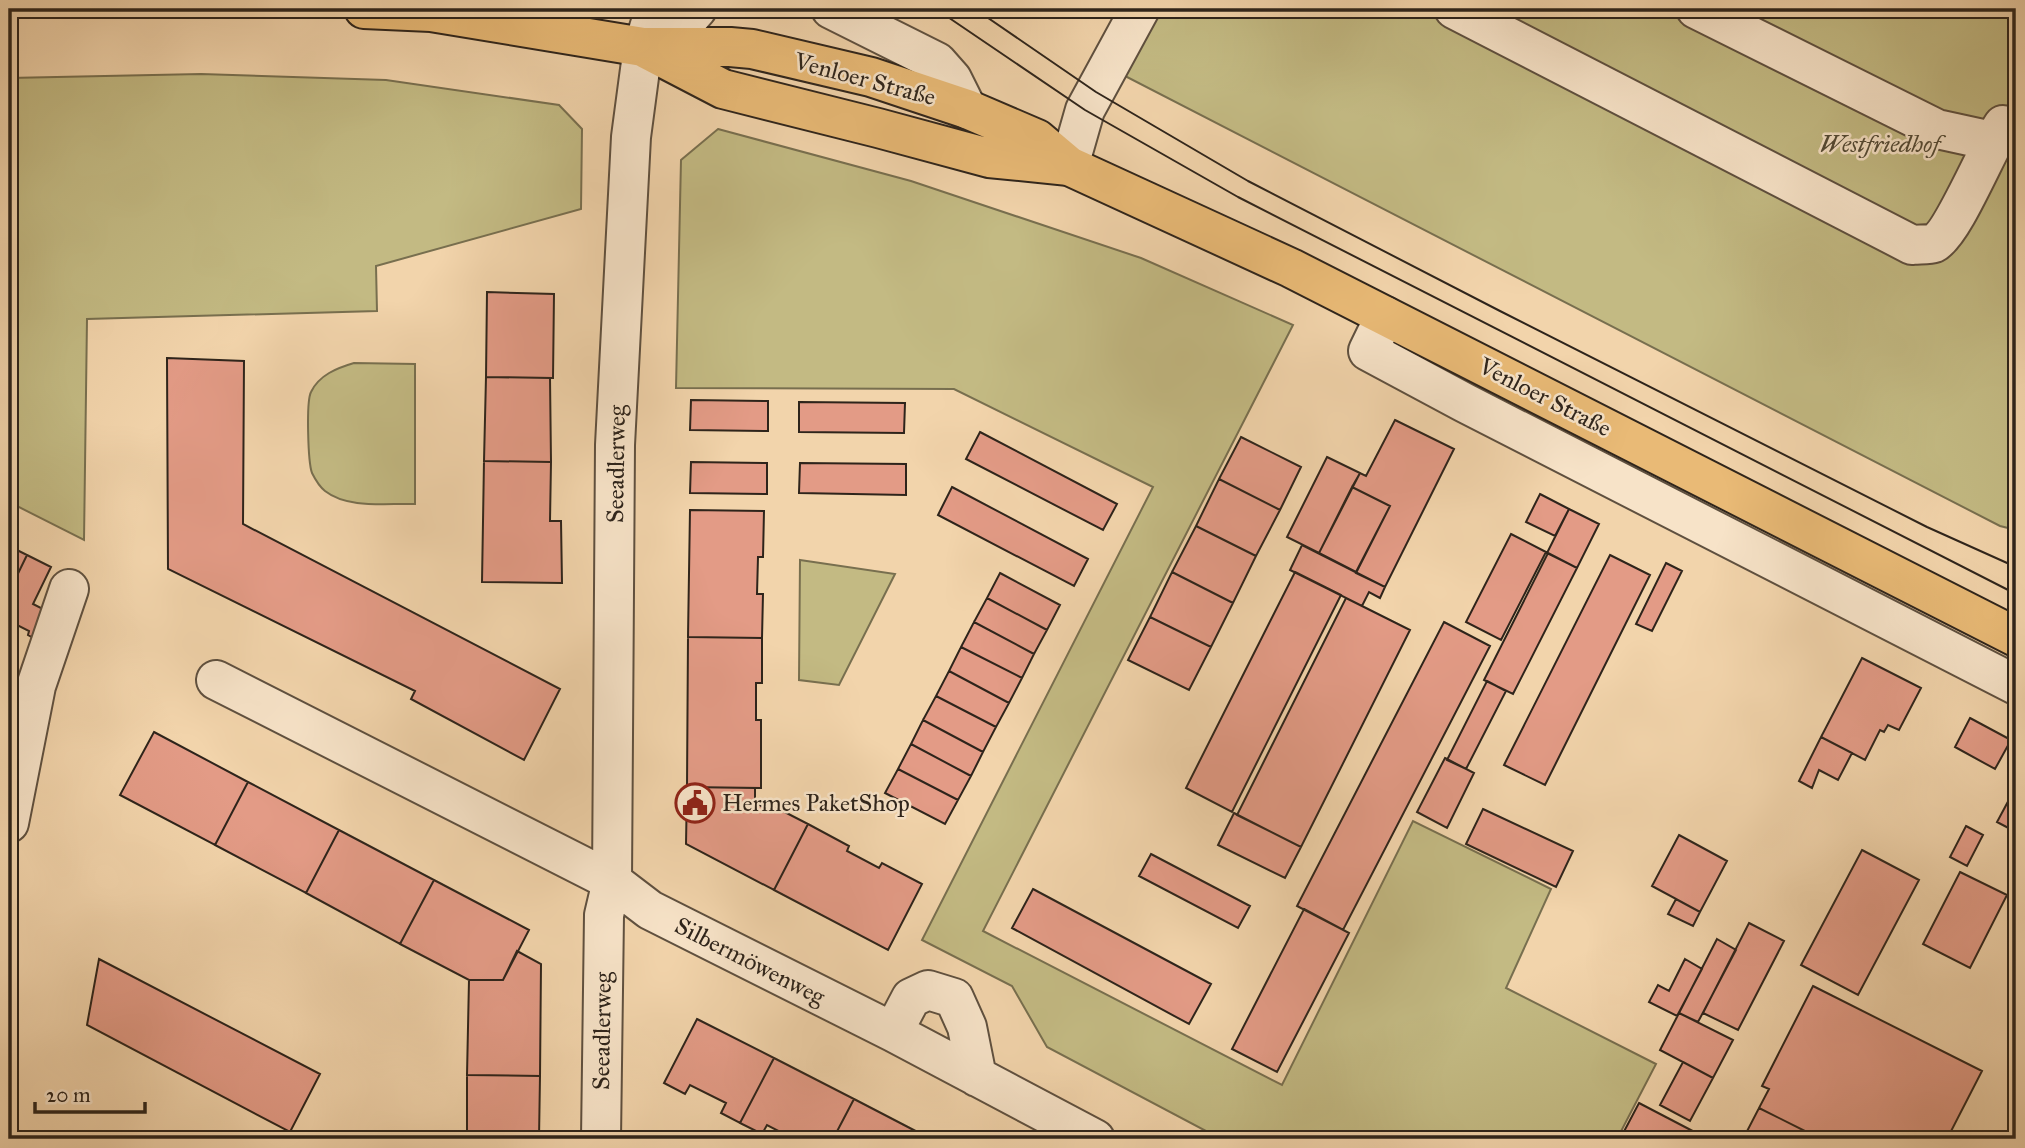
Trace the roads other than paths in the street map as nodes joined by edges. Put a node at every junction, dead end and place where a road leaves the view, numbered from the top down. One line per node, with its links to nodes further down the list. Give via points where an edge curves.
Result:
1 (363, 9): 8 (main road, Venloer Straße, via 431,12)
2 (655, 9): 8 (street, Seeadlerweg)
3 (697, 9): 8 (street)
4 (831, 9): 9 (street, via 937,62)
5 (1140, 9): 11 (street, via 1085,110)
6 (1454, 9): 10 (street, via 1912,245 1934,243 1948,229)
7 (1696, 9): 10 (street, via 1937,129)
8 (643, 47): 9 (main road, Venloer Straße, via 752,49 871,77); 11 (main road, Venloer Straße, via 723,89 989,158); 24 (street, Seeadlerweg, via 631,137 615,444)
9 (967, 109): 11 (main road, Venloer Straße, via 1037,139)
10 (2007, 124)
11 (1069, 166): 12 (main road, Venloer Straße)
12 (1385, 316): 13 (main road, Venloer Straße); 15 (street, via 1368,351)
13 (1559, 405): 14 (main road, Venloer Straße); 15 (street)
14 (1626, 438): 16 (street); 18 (main road, Venloer Straße)
15 (1539, 441): 16 (street)
16 (1607, 476): 20 (street)
17 (69, 589): 23 (street, via 36,686)
18 (1963, 610): 19 (main road, Venloer Straße); 20 (street)
19 (2016, 637)
20 (1944, 648): 22 (street)
21 (216, 680): 24 (street)
22 (2016, 685)
23 (9, 824)
24 (612, 881): 25 (street, Silbermöwenweg, via 650,910); 27 (street, Seeadlerweg, via 604,915)
25 (893, 1032): 26 (street, Silbermöwenweg); 26 (street, via 911,998 928,990 954,998 967,1027)
26 (977, 1077): 28 (street, Silbermöwenweg)
27 (601, 1139)
28 (1095, 1139)

